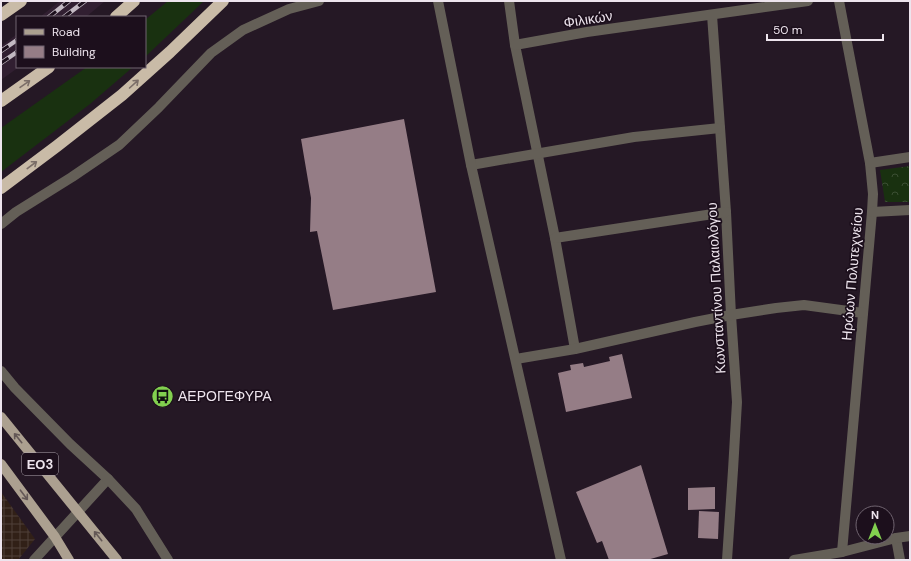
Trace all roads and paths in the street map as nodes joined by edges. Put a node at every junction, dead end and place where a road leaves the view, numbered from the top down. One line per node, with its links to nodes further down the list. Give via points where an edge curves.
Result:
1 (20, 1): 9 (highway)
2 (134, 1): 11 (highway)
3 (223, 1): 20 (highway, one-way to 3, via 122,94)
4 (319, 1): 24 (street, via 289,9 243,30 211,53 119,145)
5 (438, 1): 19 (street)
6 (509, 1): 12 (street)
7 (808, 1): 10 (street, Φιλικών)
8 (839, 1): 18 (street, Ηρώων Πολυτεχνείου)
9 (1, 15)
10 (712, 15): 12 (street, Φιλικών, via 587,32); 15 (street, Κωνσταντίνου Παλαιολόγου)
11 (117, 16)
12 (515, 46): 16 (street)
13 (48, 68): 14 (highway, one-way to 13)
14 (1, 101)
15 (720, 128): 16 (street, via 634,137); 22 (street, Κωνσταντίνου Παλαιολόγου)
16 (538, 153): 19 (street); 25 (street)
17 (910, 157): 18 (street)
18 (870, 163): 23 (street, Ηρώων Πολυτεχνείου)
19 (471, 165): 29 (street)
20 (1, 188)
21 (910, 210): 23 (street)
22 (726, 212): 25 (street); 27 (street, Κωνσταντίνου Παλαιολόγου)
23 (872, 212): 26 (street, Ηρώων Πολυτεχνείου)
24 (1, 224)
25 (555, 238): 28 (street)
26 (863, 313): 27 (street, via 804,305); 38 (street, Ηρώων Πολυτεχνείου)
27 (731, 315): 28 (street); 44 (street, Κωνσταντίνου Παλαιολόγου, via 737,402)
28 (575, 349): 29 (street)
29 (516, 359): 43 (street)
30 (1, 371): 33 (street, via 20,394)
31 (1, 417): 34 (main road, ΕΟ3, one-way to 31)
32 (1, 464): 36 (main road, ΕΟ3, one-way to 36)
33 (108, 479): 34 (street); 42 (street, via 136,509)
34 (78, 512): 36 (street); 41 (main road, ΕΟ3, one-way to 34)
35 (910, 536): 37 (street)
36 (55, 537): 39 (street); 40 (main road, ΕΟ3)
37 (896, 538): 38 (street); 46 (street)
38 (842, 552): 45 (street)
39 (34, 560)
40 (69, 560)
41 (117, 560)
42 (168, 560)
43 (561, 560)
44 (727, 560)
45 (794, 560)
46 (900, 560)

